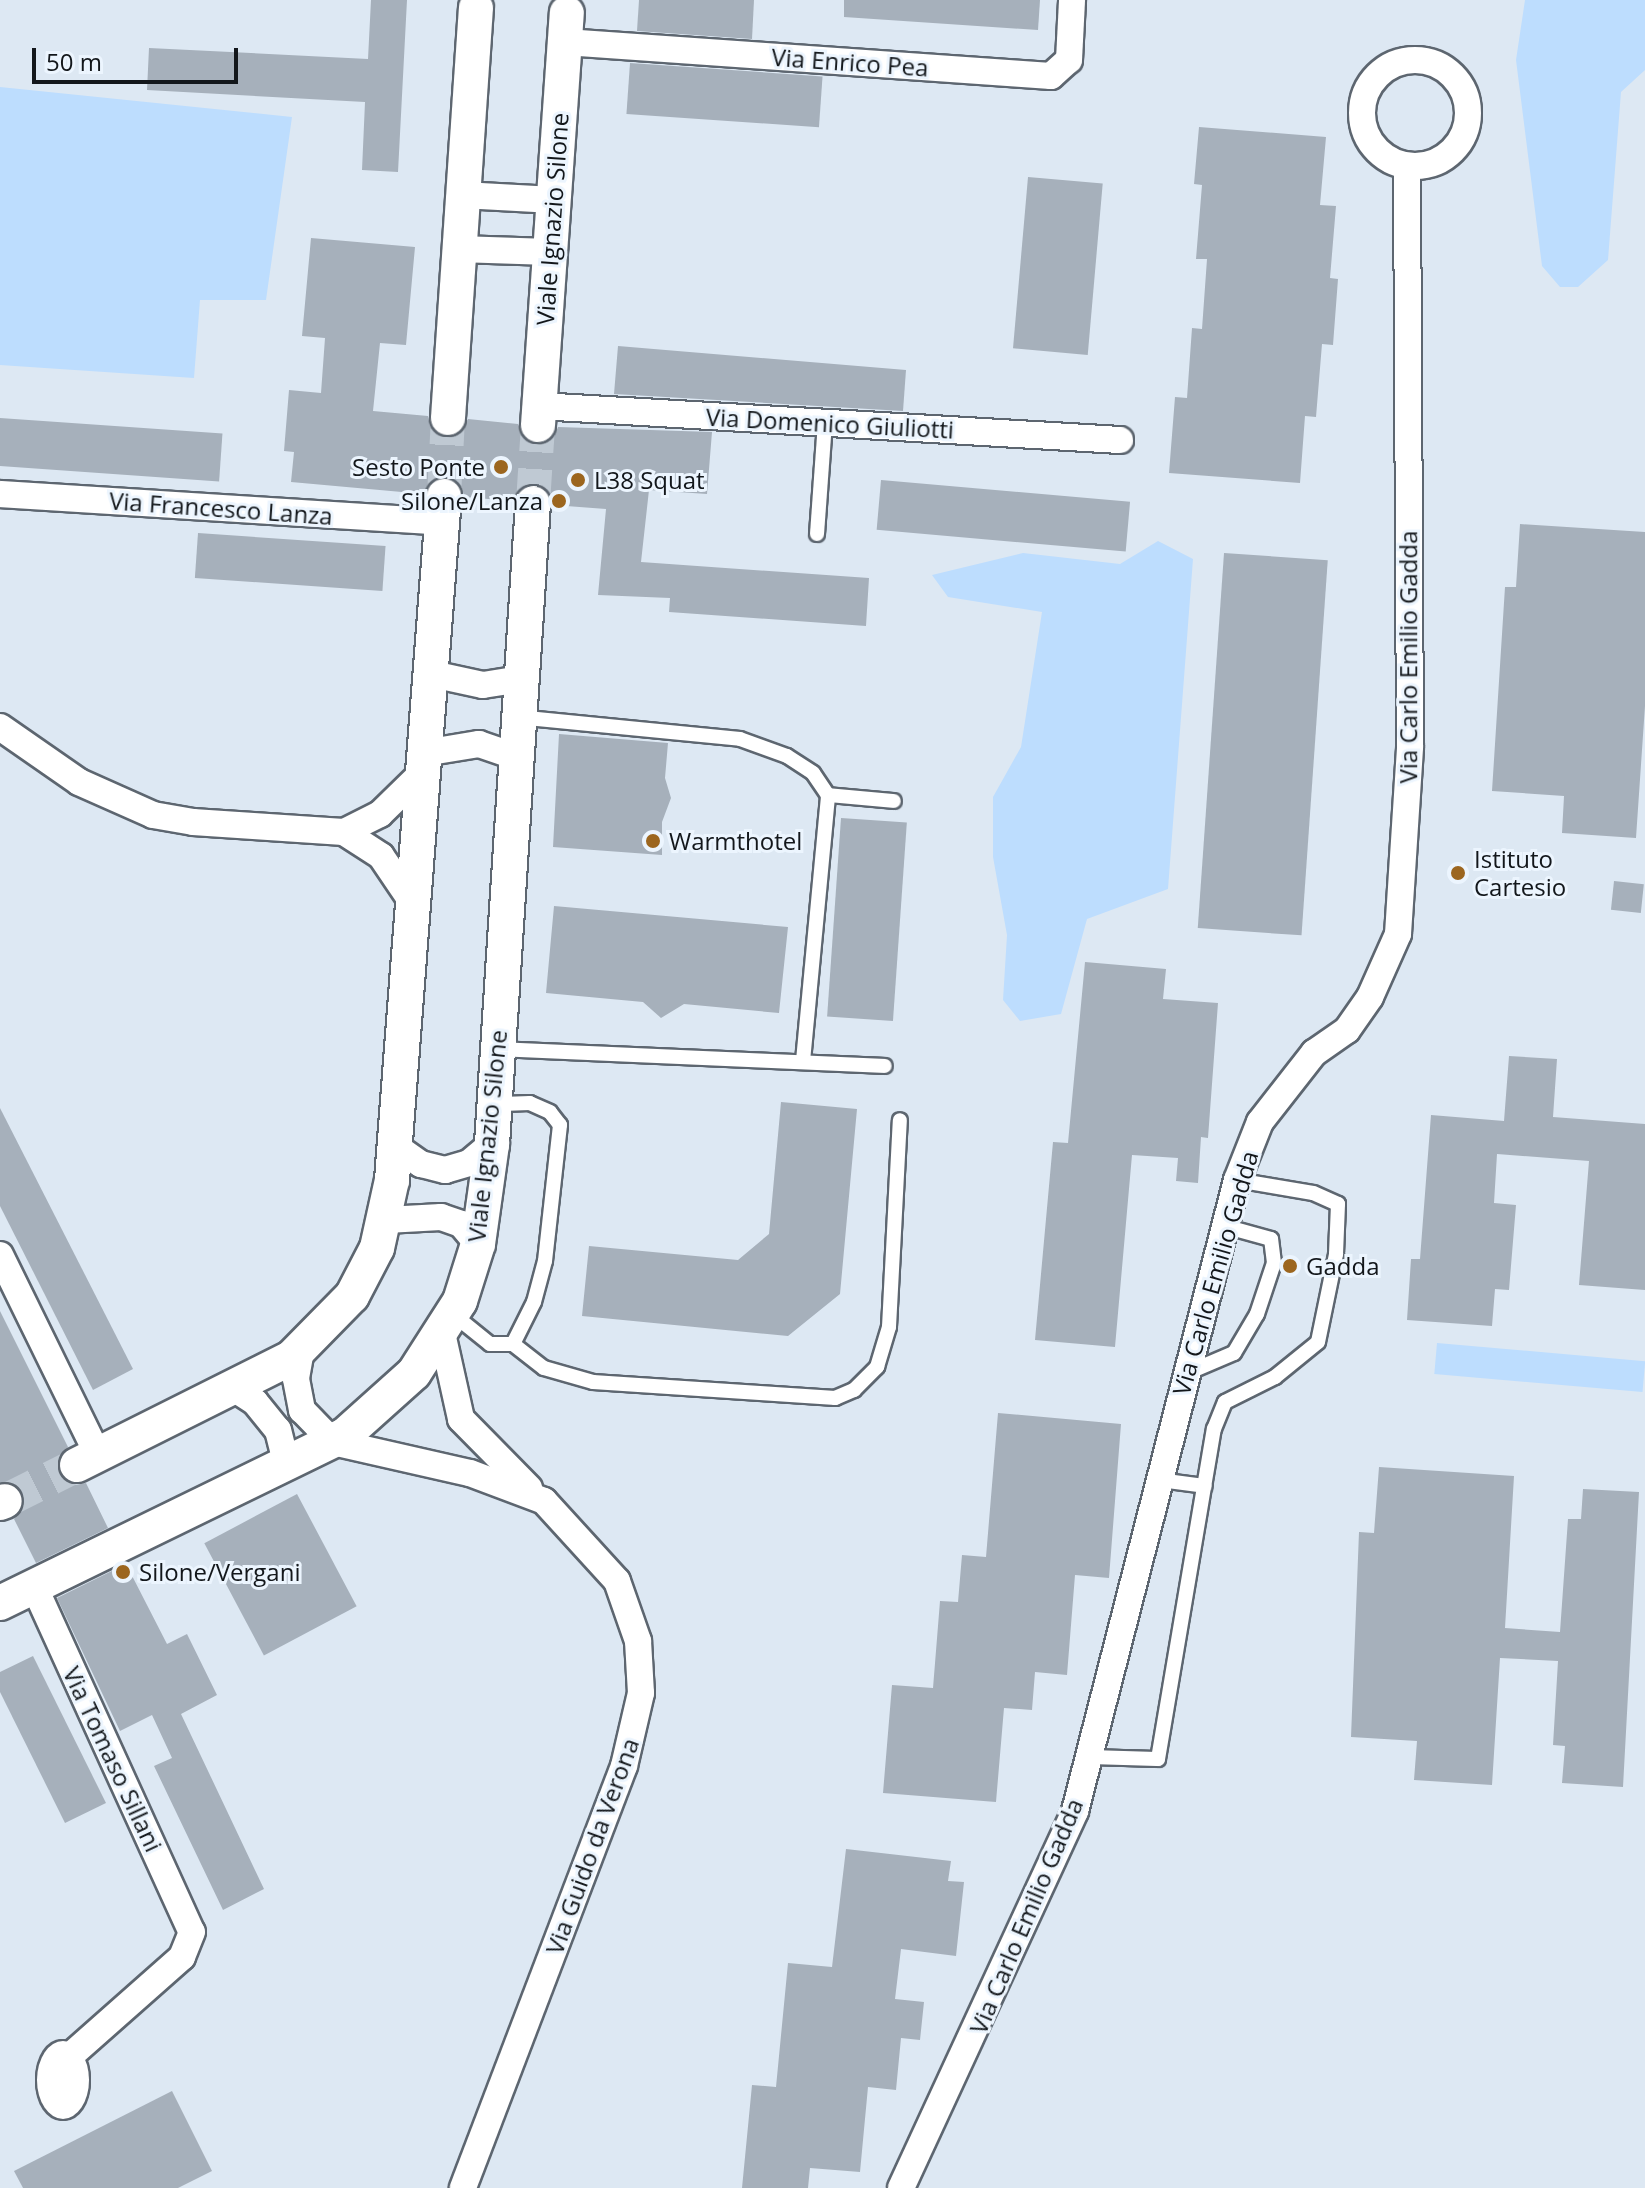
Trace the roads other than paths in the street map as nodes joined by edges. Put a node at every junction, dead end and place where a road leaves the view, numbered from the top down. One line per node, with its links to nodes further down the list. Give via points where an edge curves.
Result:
1 (1072, 0): 3 (street, Via Enrico Pea, via 1069,60 1051,76)
2 (476, 8): 5 (street)
3 (566, 28): 6 (street, Viale Ignazio Silone)
4 (1407, 166): 4 (street, via 1441,160 1459,142 1468,118 1467,101 1449,71 1417,59 1383,70 1363,99 1361,117 1371,142 1390,161); 34 (street, Via Carlo Emilio Gadda, via 1410,746 1398,934 1370,997 1347,1030 1314,1053 1260,1122)
5 (462, 195): 6 (street); 7 (street)
6 (554, 200): 8 (street, Viale Ignazio Silone)
7 (458, 249): 8 (street); 10 (street)
8 (550, 252): 9 (street, Viale Ignazio Silone)
9 (538, 416): 11 (street, Via Domenico Giuliotti)
10 (448, 418)
11 (825, 423): 12 (street, Via Domenico Giuliotti); 16 (lane)
12 (1120, 440)
13 (0, 494): 15 (street, Via Francesco Lanza)
14 (533, 503): 18 (street, Viale Ignazio Silone)
15 (443, 509): 17 (street)
16 (817, 534)
17 (432, 674): 18 (street, via 483,685); 22 (street)
18 (519, 679): 19 (street, Viale Ignazio Silone)
19 (516, 717): 21 (street, Viale Ignazio Silone); 23 (lane, via 740,739 787,756 813,773)
20 (0, 727): 25 (street, via 79,782 153,815)
21 (514, 756): 22 (street, via 479,744); 27 (street, Viale Ignazio Silone)
22 (422, 764): 25 (street, via 380,814); 26 (street)
23 (828, 795): 24 (lane); 28 (lane)
24 (894, 801)
25 (344, 832): 26 (street, via 381,856)
26 (412, 902): 33 (street)
27 (497, 1049): 28 (lane); 30 (street, Viale Ignazio Silone)
28 (803, 1061): 29 (lane)
29 (885, 1066)
30 (494, 1104): 32 (street, Viale Ignazio Silone); 40 (lane, via 530,1103 550,1112 560,1125 545,1261 534,1302)
31 (900, 1120): 40 (lane, via 889,1327 877,1367 854,1390 835,1398 593,1382 544,1368)
32 (492, 1144): 33 (street, via 469,1163 445,1170 421,1164); 37 (street, Viale Ignazio Silone)
33 (395, 1146): 35 (street)
34 (1237, 1180): 36 (street, Via Carlo Emilio Gadda); 48 (lane, via 1313,1193 1338,1204 1336,1254 1318,1342 1275,1377 1225,1402 1214,1429)
35 (386, 1220): 37 (street, via 441,1217 461,1224); 41 (street, via 357,1288)
36 (1224, 1226): 42 (street, Via Carlo Emilio Gadda); 42 (lane, via 1271,1239 1274,1263 1257,1314 1234,1353)
37 (478, 1244): 39 (street, Viale Ignazio Silone)
38 (0, 1255): 45 (street)
39 (448, 1324): 40 (lane, via 490,1344); 44 (street, Viale Ignazio Silone, via 388,1400); 49 (street, via 461,1419)
40 (513, 1344)
41 (301, 1350): 43 (street); 44 (street, via 296,1379 302,1410)
42 (1185, 1374): 47 (street, Via Carlo Emilio Gadda)
43 (235, 1389): 45 (street); 46 (street, via 255,1402 278,1430)
44 (333, 1442): 46 (street, Viale Ignazio Silone); 49 (street, Via Guido da Verona, via 482,1476)
45 (87, 1460)
46 (287, 1466): 50 (street, Viale Ignazio Silone)
47 (1160, 1480): 48 (lane); 52 (street, Via Carlo Emilio Gadda)
48 (1205, 1486): 52 (lane, via 1158,1759)
49 (544, 1501): 54 (street, Via Guido da Verona, via 617,1581 638,1641 641,1693 624,1766)
50 (34, 1586): 51 (street, Viale Ignazio Silone); 53 (street, Via Tomaso Sillani, via 192,1932 182,1957)
51 (0, 1603)
52 (1089, 1757): 55 (street, Via Carlo Emilio Gadda, via 1075,1811)
53 (69, 2057)
54 (463, 2188)
55 (901, 2188)

